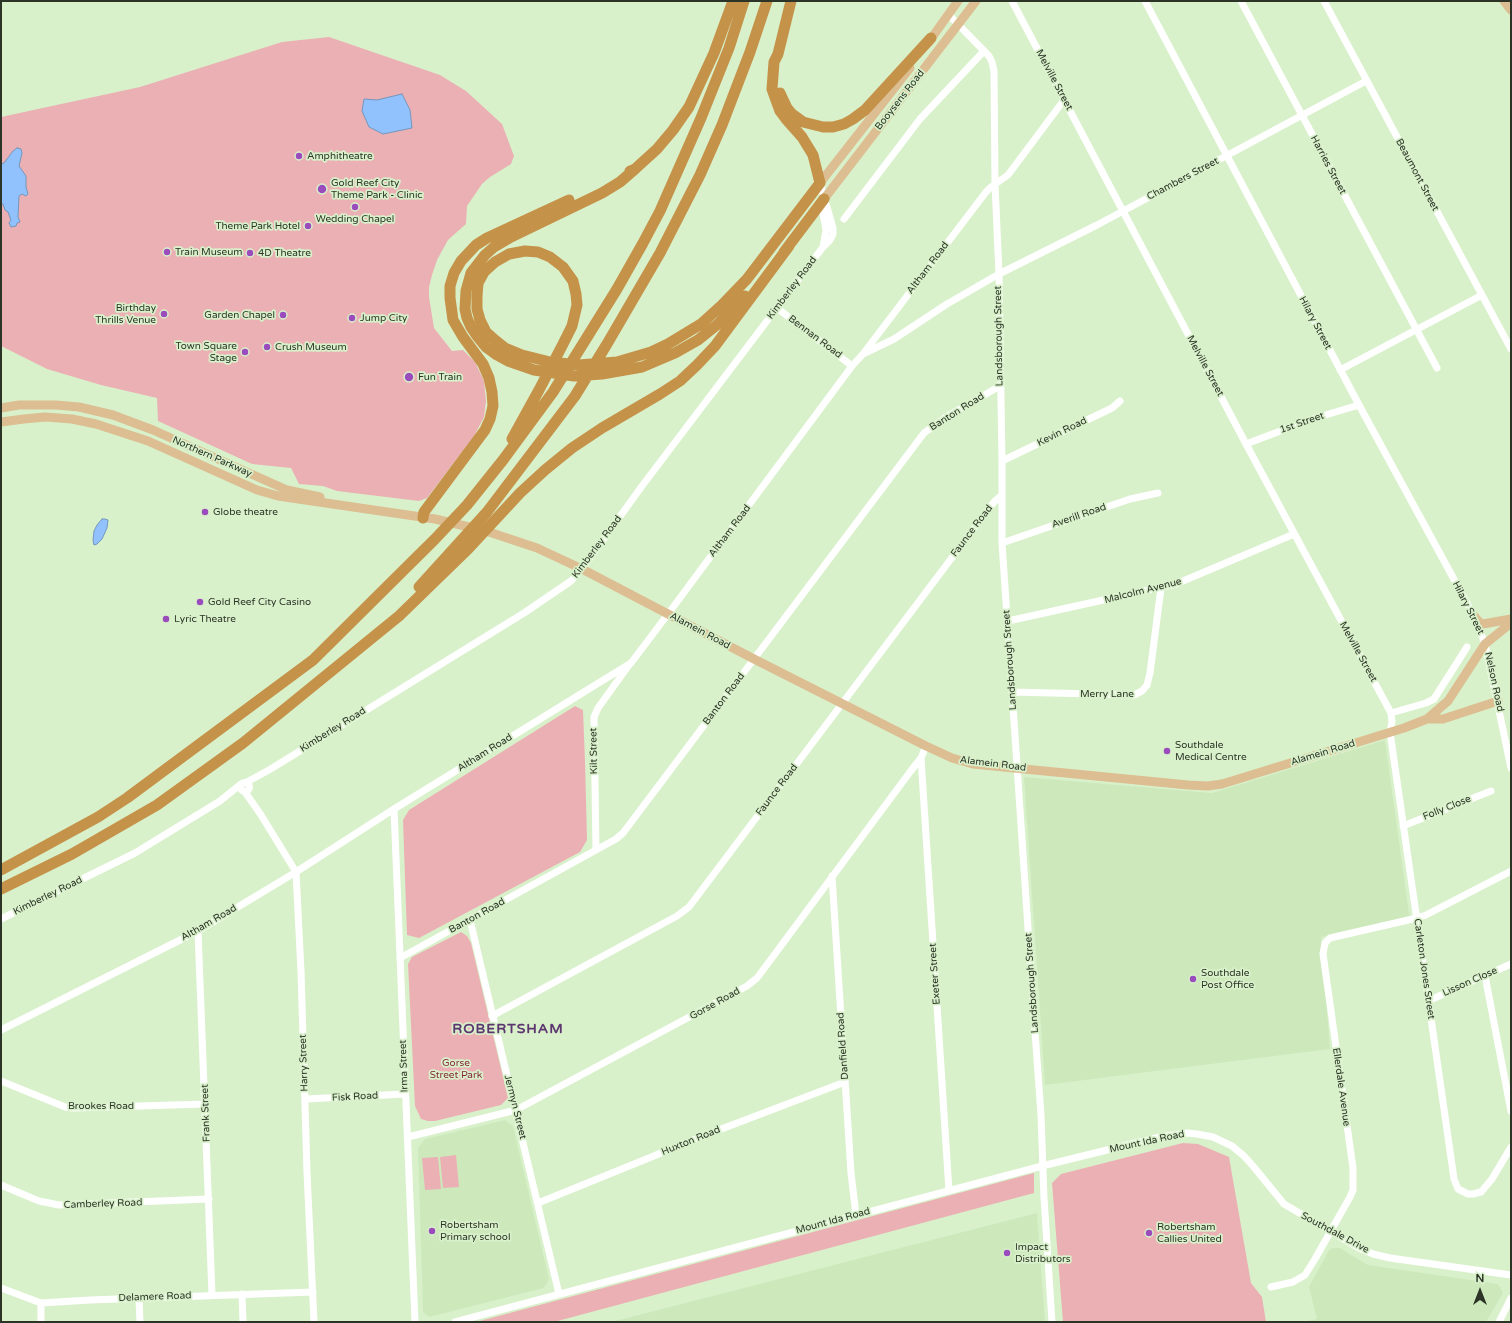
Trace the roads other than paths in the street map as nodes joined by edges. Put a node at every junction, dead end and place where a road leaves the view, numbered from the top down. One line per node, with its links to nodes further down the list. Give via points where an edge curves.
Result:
1 (733, 1): 22 (highway, via 714,53 689,107 657,149)
2 (744, 1): 44 (highway, via 729,48 660,211 617,289 553,392)
3 (767, 1): 49 (highway, via 722,125 660,253 575,396)
4 (791, 1): 17 (highway)
5 (958, 1): 13 (main road, Booysens Road)
6 (976, 1): 14 (main road, Booysens Road)
7 (1012, 1): 19 (street, Melville Street)
8 (1145, 1): 21 (street, Hilary Street)
9 (1241, 1): 20 (street, Harries Street)
10 (1324, 1): 18 (street, Beaumont Street)
11 (1504, 1): 12 (main road)
12 (1511, 10)
13 (948, 14): 14 (street, Landsborough Street); 15 (main road, Booysens Road)
14 (958, 24): 16 (street, Landsborough Street); 25 (main road, Booysens Road)
15 (931, 38): 17 (highway, via 865,110 853,119 833,127 803,122 787,108 777,80); 23 (main road, Booysens Road)
16 (984, 51): 24 (street, Landsborough Street, via 991,60 994,71); 27 (street, via 920,118)
17 (778, 54): 23 (highway, via 773,69 773,95 780,111 813,155)
18 (1366, 81): 20 (street, Chambers Street); 30 (street, Beaumont Street)
19 (1064, 100): 24 (street, Altham Road, via 1008,175); 26 (street, Melville Street)
20 (1302, 116): 21 (street, Chambers Street); 32 (street, Harries Street)
21 (1226, 155): 26 (street, Chambers Street); 37 (street, Hilary Street)
22 (635, 169): 28 (highway, via 602,193 494,247 475,266 468,282 465,310 471,328 486,347 508,361 534,370 574,376 642,367 698,340 718,324); 48 (highway, via 487,238 476,245 461,261 450,286 450,307 458,329 490,378 493,406 485,430)
23 (820, 183): 25 (street, Kimberley Road); 44 (highway, via 746,279 701,324 651,352 617,362 579,365 550,362 522,355 505,348 495,340 486,332 477,309 478,283 484,272 495,262 509,254 525,250 538,252 563,266 573,281 576,294 572,326 563,344 539,390 514,434)
24 (995, 184): 29 (street, Landsborough Street); 34 (street, Altham Road, via 986,192)
25 (822, 201): 28 (highway); 31 (street, Kimberley Road, via 826,230 823,247)
26 (1123, 211): 29 (street, Chambers Street); 43 (street, Melville Street)
27 (844, 218)
28 (789, 246): 49 (highway, via 715,346 697,366 680,381 572,448)
29 (999, 274): 34 (street, Altham Road, via 894,339); 38 (street, Landsborough Street)
30 (1482, 295): 32 (street); 33 (street, Beaumont Street)
31 (777, 308): 35 (street, Bennan Road); 52 (street, Kimberley Road)
32 (1416, 330): 36 (street, Harries Street); 37 (street)
33 (1511, 349)
34 (863, 354): 35 (street, Altham Road)
35 (852, 366): 54 (street, Altham Road)
36 (1437, 368)
37 (1340, 370): 40 (street, Hilary Street)
38 (1000, 386): 45 (street, Landsborough Street); 62 (street, Banton Road, via 946,417 924,433)
39 (1120, 401): 45 (street, Kevin Road, via 1112,408)
40 (1359, 405): 43 (street, 1st Street); 55 (street, Hilary Street)
41 (1, 408): 48 (main road, Northern Parkway, via 19,405 56,405 96,410 153,430 287,490)
42 (1, 422): 48 (main road, Northern Parkway, via 45,418 72,419 96,424 148,442 257,490 278,496)
43 (1246, 444): 50 (street, Melville Street)
44 (503, 460): 79 (highway, via 467,505 435,539 313,660 127,798 98,817)
45 (1002, 461): 47 (street, Landsborough Street)
46 (1158, 494): 51 (street, Averill Road, via 1130,499)
47 (1002, 495): 51 (street, Landsborough Street); 66 (street, Faunce Road, via 994,502)
48 (423, 515): 52 (main road, Alamein Road, via 486,531 537,548)
49 (492, 515): 59 (highway, via 453,551); 59 (highway, via 468,549 399,616)
50 (1294, 534): 53 (street, Malcolm Avenue, via 1199,576); 67 (street, Melville Street)
51 (1002, 543): 57 (street, Landsborough Street)
52 (582, 569): 54 (main road, Alamein Road); 74 (street, Kimberley Road, via 571,581 524,613 269,770)
53 (1161, 588): 57 (street, Malcolm Avenue); 64 (street, Merry Lane, via 1150,673 1147,685 1142,691 1134,695)
54 (668, 614): 62 (main road, Alamein Road); 63 (street, Altham Road)
55 (1474, 616): 56 (main road, via 1484,624); 60 (street, Hilary Street)
56 (1511, 619)
57 (1008, 621): 64 (street, Landsborough Street)
58 (1511, 623): 60 (main road, Alamein Road)
59 (370, 640): 83 (highway, via 243,743 157,805 72,854)
60 (1485, 644): 65 (street, Nelson Road); 68 (main road, Alamein Road, via 1448,702)
61 (1467, 647): 67 (street, via 1434,699)
62 (754, 659): 66 (main road, Alamein Road); 78 (street, Banton Road, via 630,825 616,839)
63 (630, 663): 76 (street, Altham Road); 78 (street, Kilt Street, via 594,717)
64 (1012, 692): 72 (street, Landsborough Street)
65 (1498, 701): 68 (main road, via 1443,719); 73 (street, Nelson Road)
66 (843, 703): 70 (main road, Alamein Road); 92 (street, Faunce Road, via 685,911)
67 (1391, 713): 69 (street)
68 (1428, 719): 69 (main road, Alamein Road)
69 (1390, 732): 72 (main road, Alamein Road, via 1222,784 1208,786); 77 (street, Carleton Jones Street)
70 (926, 746): 71 (street, Gorse Road); 72 (main road, Alamein Road, via 963,762)
71 (921, 758): 82 (street, Gorse Road); 106 (street, Exeter Street)
72 (1018, 768): 104 (street, Landsborough Street, via 1041,1115)
73 (1511, 768)
74 (246, 788): 81 (street, Harry Street); 85 (street, Kimberley Road, via 134,853)
75 (1491, 791): 77 (street, Folly Close)
76 (394, 809): 81 (street, Altham Road); 88 (street, Irma Street)
77 (1403, 826): 84 (street, Carleton Jones Street)
78 (596, 850): 86 (street, Banton Road)
79 (1, 870)
80 (1511, 870): 84 (street)
81 (296, 872): 87 (street, Altham Road); 97 (street, Harry Street)
82 (832, 876): 95 (street, Danfield Road); 99 (street, Gorse Road, via 757,978 747,986)
83 (1, 889)
84 (1416, 918): 91 (street, Carleton Jones Street); 110 (street, Ellerdale Avenue, via 1330,938 1325,943 1323,954 1354,1177 1350,1197)
85 (1, 919)
86 (470, 920): 88 (street, Banton Road); 92 (street, Jermyn Street)
87 (198, 931): 93 (street, Altham Road); 98 (street, Frank Street)
88 (400, 958): 96 (street, Irma Street)
89 (1511, 964): 90 (street, Lisson Close)
90 (1485, 976): 91 (street, Lisson Close); 100 (street)
91 (1428, 1001): 103 (street, Carleton Jones Street, via 1454,1179 1458,1189 1468,1194 1481,1192)
92 (492, 1016): 99 (street, Jermyn Street)
93 (1, 1030)
94 (1, 1081): 98 (street, Brookes Road, via 72,1108)
95 (846, 1082): 108 (street, Huxton Road, via 703,1136); 109 (street, Danfield Road)
96 (405, 1094): 97 (street, Fisk Road); 101 (street, Irma Street)
97 (306, 1099): 114 (street, Harry Street)
98 (206, 1104): 107 (street, Frank Street)
99 (516, 1110): 101 (street, Gorse Road); 108 (street, Jermyn Street)
100 (1511, 1111)
101 (408, 1137): 125 (street, Irma Street)
102 (1213, 1137): 104 (street, Mount Ida Road, via 1191,1133 1170,1135); 110 (street, Southdale Drive, via 1232,1146 1244,1156 1284,1204)
103 (1511, 1147)
104 (1042, 1166): 106 (street, Mount Ida Road); 127 (street, Landsborough Street)
105 (1, 1185): 107 (street, Camberley Road, via 39,1201 59,1205)
106 (949, 1191): 109 (street, Mount Ida Road)
107 (209, 1199): 117 (street, Frank Street)
108 (538, 1203): 116 (street, Jermyn Street)
109 (856, 1215): 116 (street, Mount Ida Road)
110 (1330, 1232): 111 (street, Southdale Drive, via 1380,1256); 112 (street, Ellerdale Avenue, via 1310,1268 1302,1277)
111 (1511, 1275)
112 (1271, 1287)
113 (1, 1288): 120 (street, Delamere Road)
114 (313, 1292): 115 (street, Delamere Road); 124 (street, Harry Street)
115 (242, 1294): 117 (street, Delamere Road); 123 (street)
116 (560, 1294): 126 (street, Mount Ida Road)
117 (212, 1295): 118 (street, Delamere Road)
118 (139, 1298): 120 (street, Delamere Road); 122 (street)
119 (1511, 1298): 128 (street)
120 (41, 1303): 121 (street)
121 (41, 1322)
122 (140, 1322)
123 (243, 1322)
124 (314, 1322)
125 (415, 1322)
126 (455, 1322)
127 (1052, 1322)
128 (1498, 1322)

